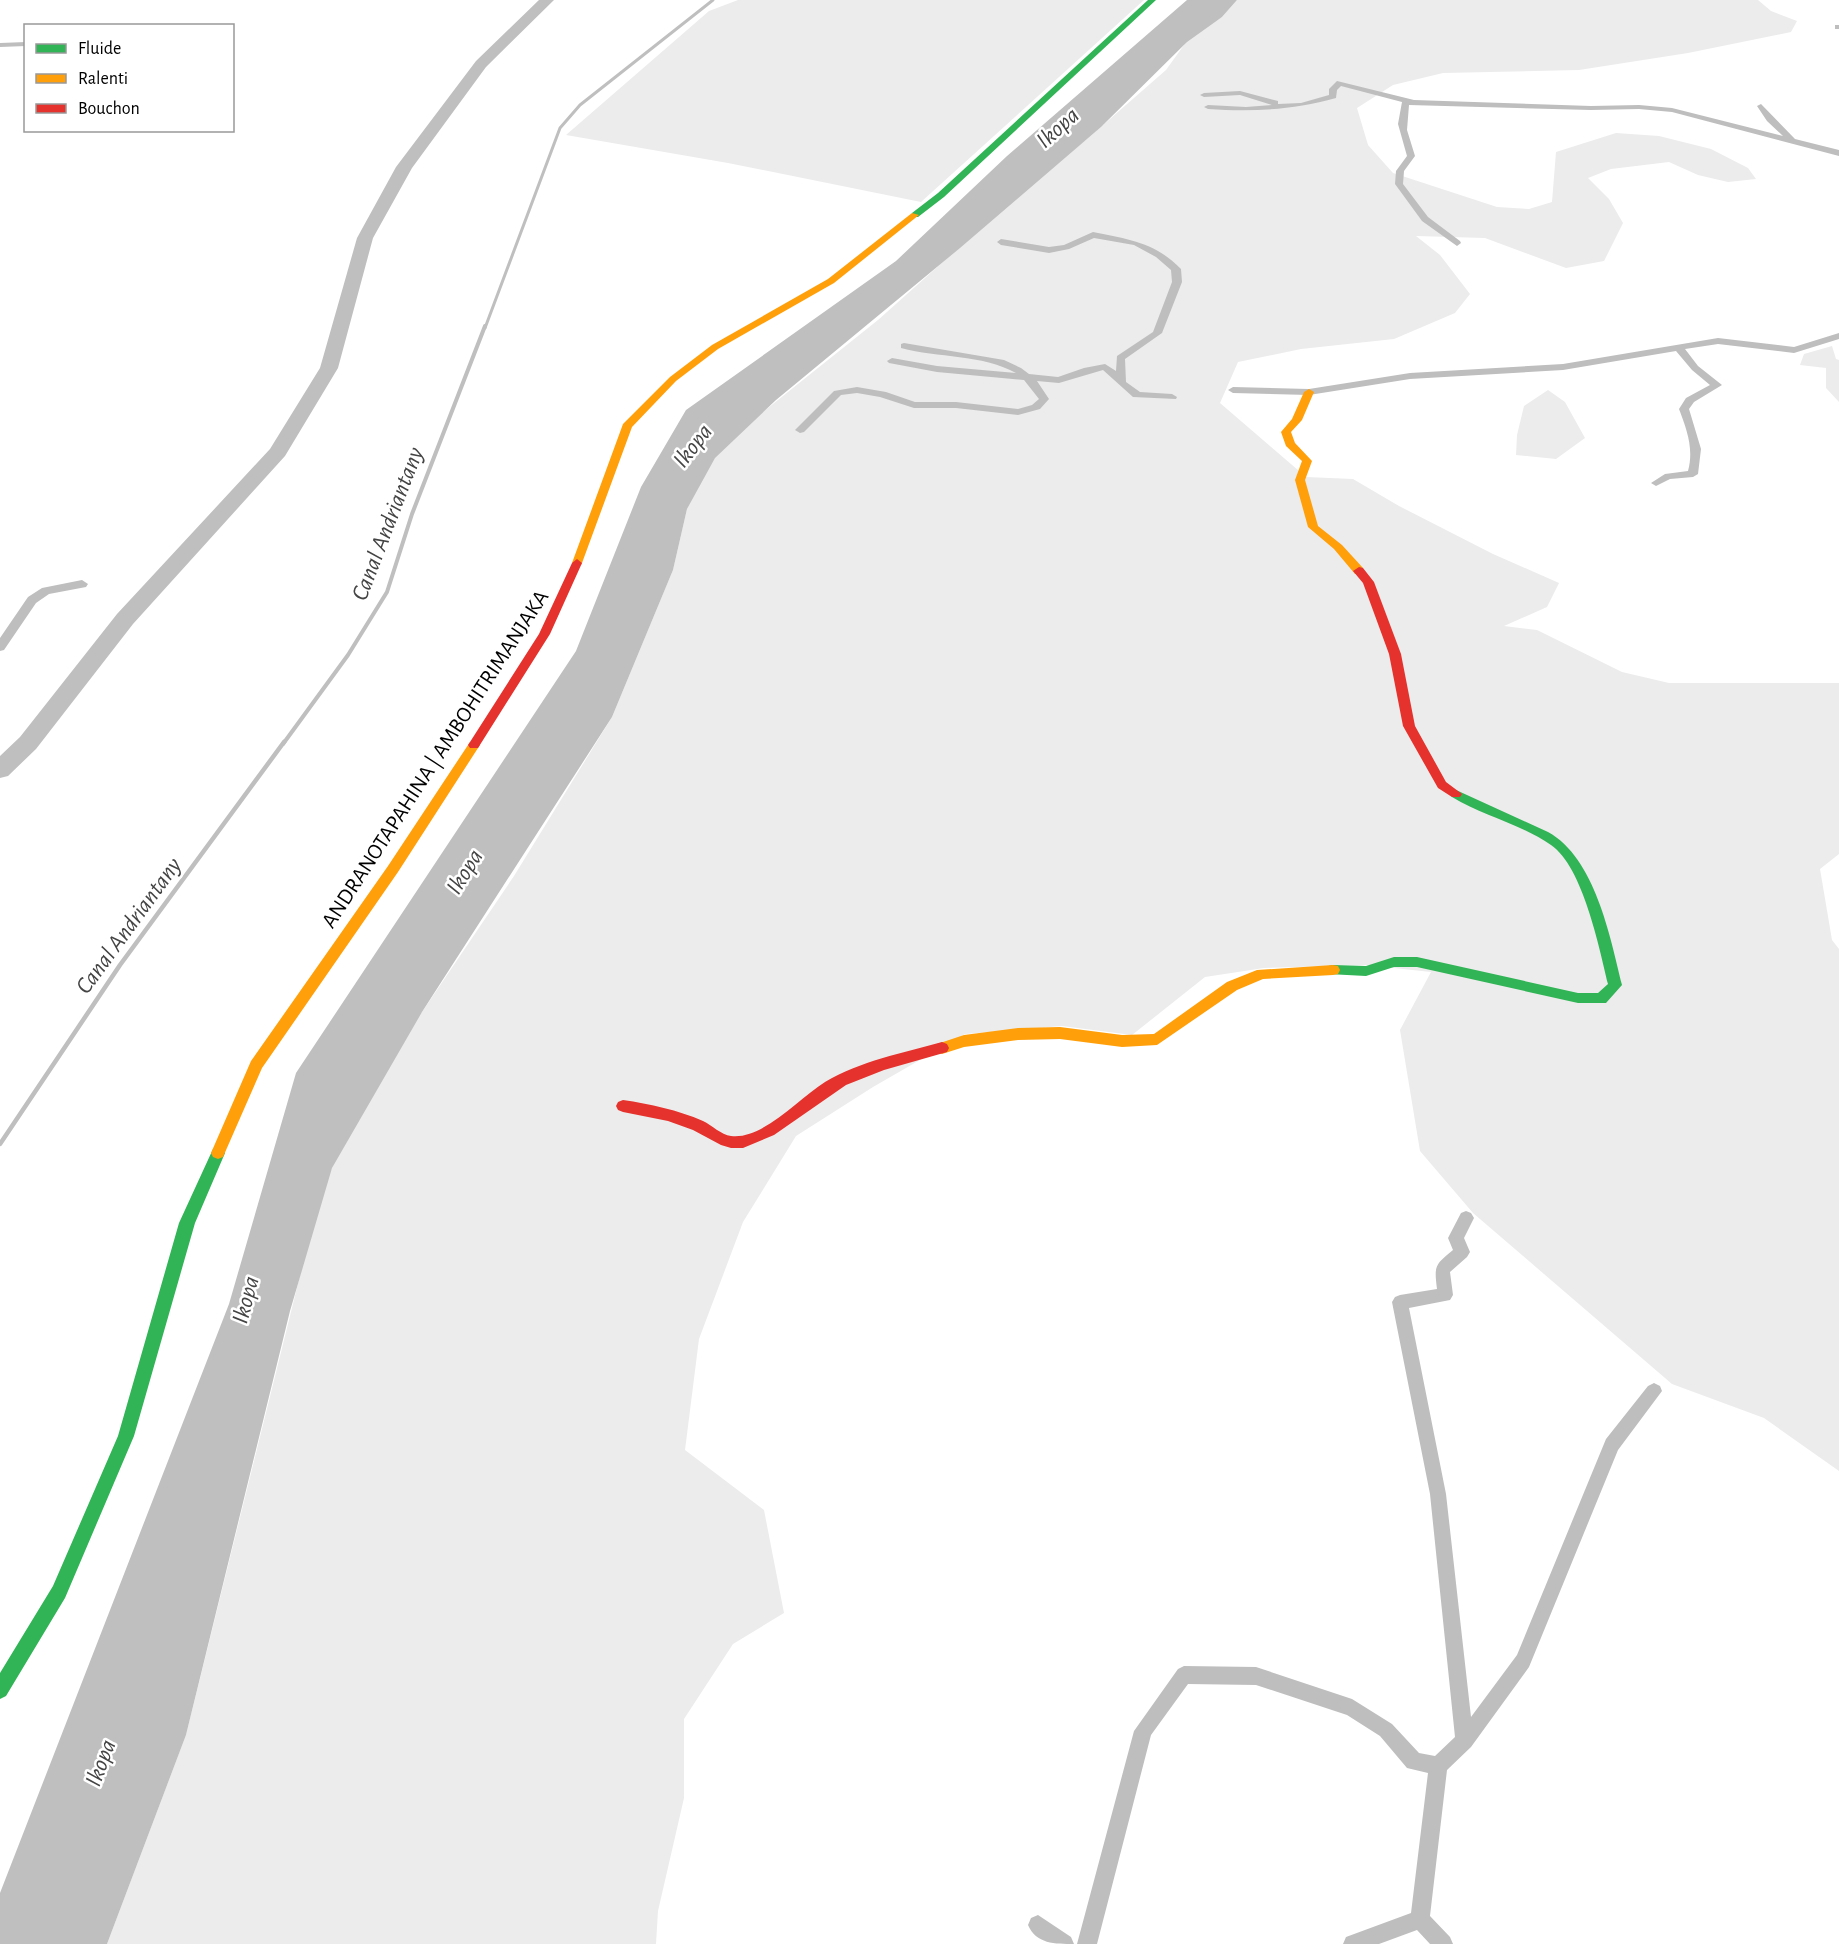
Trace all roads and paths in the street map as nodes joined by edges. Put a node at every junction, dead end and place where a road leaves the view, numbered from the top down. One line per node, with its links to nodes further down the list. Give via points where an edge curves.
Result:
1 (1152, 0): 28 (main road, ANDRANOTAPAHINA | AMBOHITRIMANJAKA, via 941,195 831,280 715,348 673,379 627,426 566,596 531,657 393,869 256,1065 187,1223 126,1436 59,1592)
2 (24, 44): 3 (street)
3 (0, 45)
4 (1204, 96): 7 (street, via 1240,93)
5 (1412, 102): 7 (street, via 1340,83 1333,89 1333,96); 9 (street, via 1639,106 1712,119); 11 (street, via 1405,103 1402,114 1402,134 1411,156 1400,171 1399,184 1425,219)
6 (1208, 106): 7 (street)
7 (1286, 106)
8 (1761, 106): 9 (street, via 1787,138)
9 (1839, 153)
10 (1001, 242): 17 (street, via 1049,250 1093,235 1137,243 1176,269 1177,282 1156,333 1120,358)
11 (1457, 243)
12 (1839, 336): 14 (street, via 1794,350 1718,341)
13 (904, 346): 16 (street, via 997,360)
14 (1678, 347): 19 (street, via 1563,367 1410,376); 22 (street, via 1717,386 1690,400 1684,409 1696,437 1693,474 1677,474)
15 (891, 361): 16 (street)
16 (1028, 377): 17 (street, via 1059,380 1105,367); 21 (street, via 1037,383 1044,399 1036,407 1018,412 914,405 882,393 857,390 838,393)
17 (1120, 379): 20 (street, via 1137,395)
18 (1233, 390): 19 (street)
19 (1309, 392): 25 (main road, via 1297,420 1286,432 1290,444 1307,462 1300,480 1313,527 1338,547 1368,582 1395,654 1409,726 1442,785 1473,805 1558,843 1578,868 1615,985 1601,999 1578,998 1417,962 1394,962 1366,971 1262,974 1232,986 1157,1040 1122,1041 1060,1033 964,1041 883,1065 831,1086 769,1130 744,1142 730,1142 695,1124)
20 (1172, 397)
21 (800, 429)
22 (1656, 483)
23 (82, 584): 24 (street, via 45,591 32,600)
24 (0, 647)
25 (623, 1106)
26 (1466, 1218): 29 (street, via 1456,1238 1462,1252 1442,1269 1445,1295 1400,1302 1438,1494)
27 (1654, 1391): 29 (street, via 1612,1445 1523,1661)
28 (0, 1690)
29 (1465, 1741): 30 (street)
30 (1438, 1766): 31 (street); 34 (street, via 1414,1761 1386,1730 1352,1708 1256,1676 1184,1675 1143,1731)
31 (1420, 1919): 35 (street); 36 (street)
32 (1038, 1925): 33 (street)
33 (1064, 1944)
34 (1087, 1944)
35 (1353, 1944)
36 (1443, 1944)

